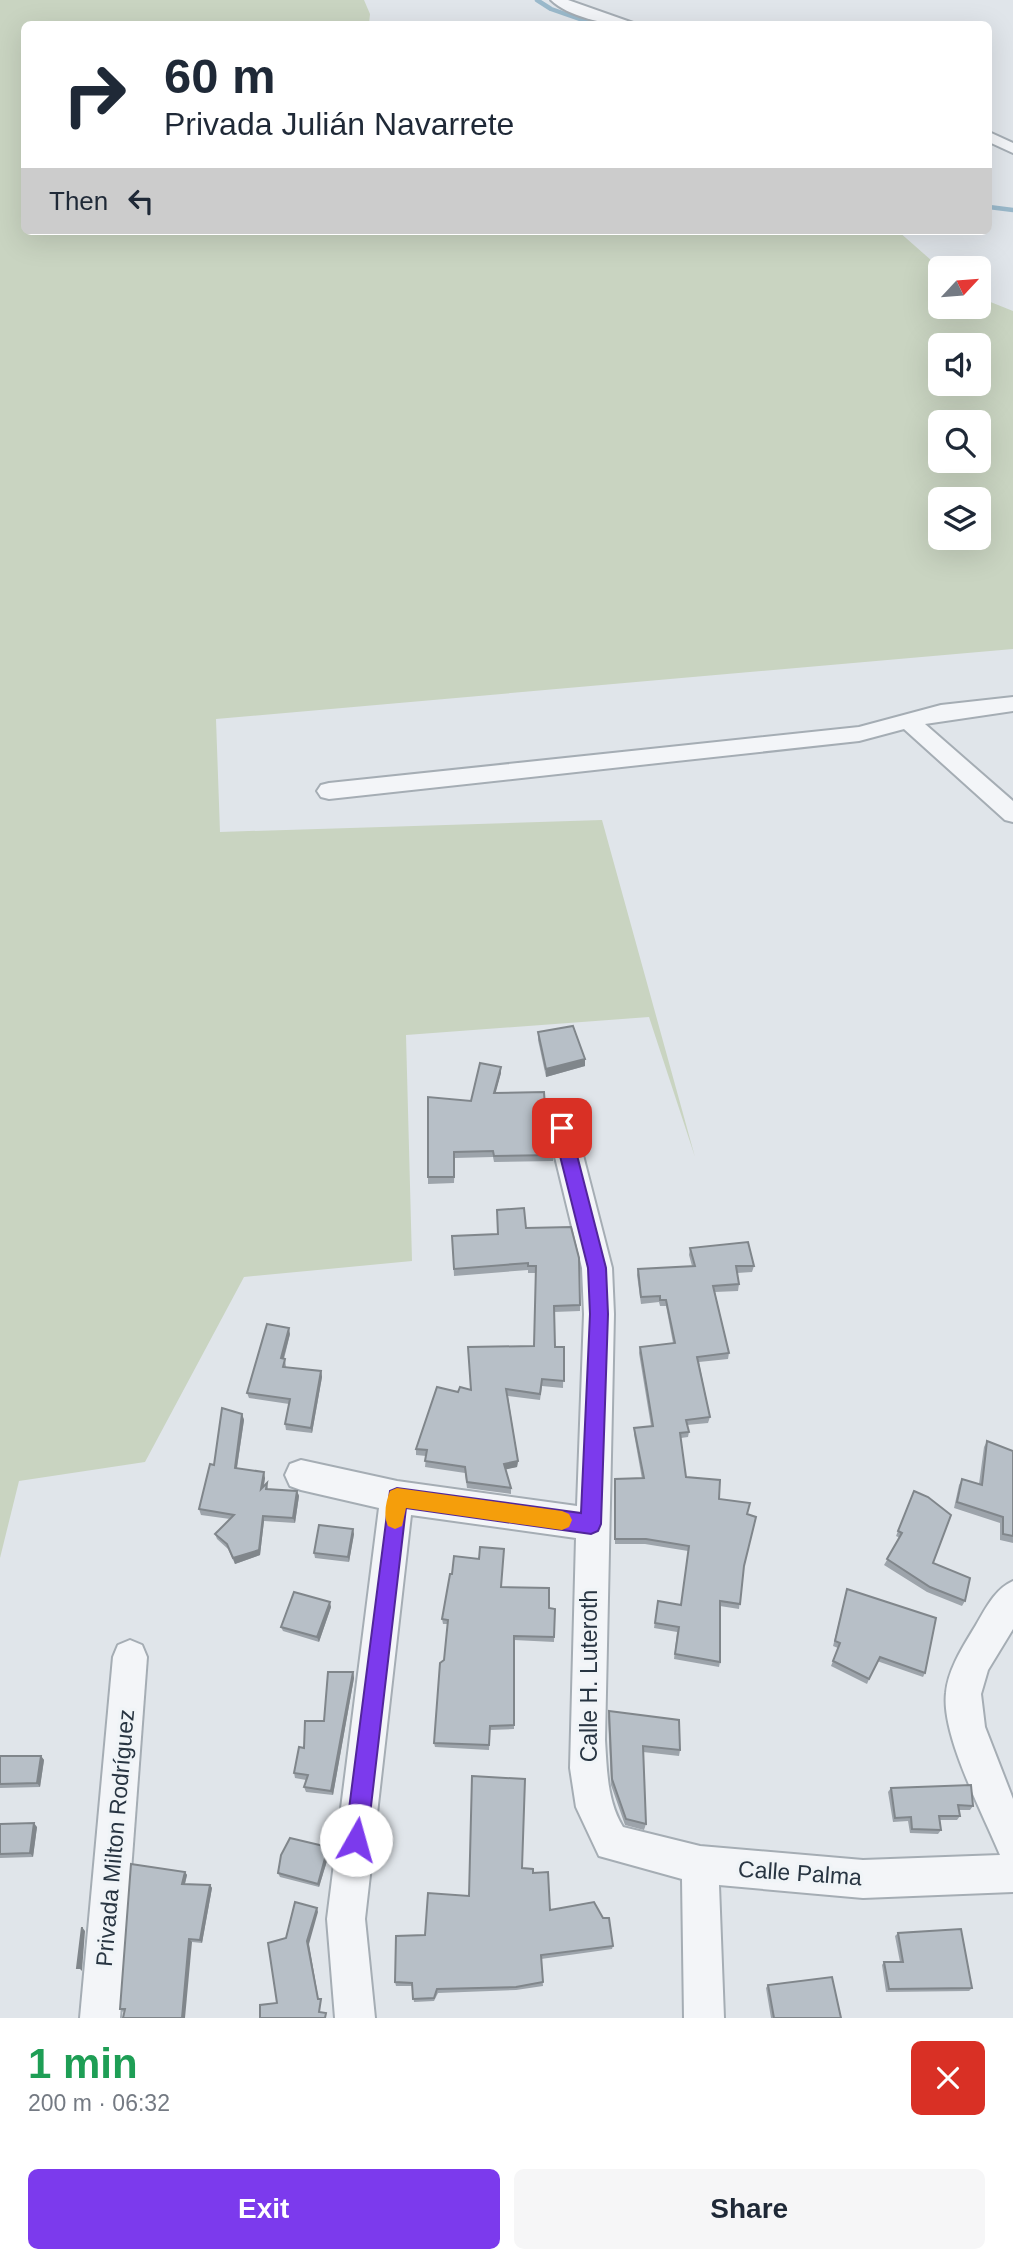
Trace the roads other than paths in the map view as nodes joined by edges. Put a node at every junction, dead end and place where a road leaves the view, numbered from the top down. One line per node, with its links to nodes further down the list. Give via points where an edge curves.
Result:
1 (558, 0): 2 (street)
2 (618, 21)
3 (992, 138): 4 (street)
4 (1013, 149)
5 (1013, 704): 6 (street)
6 (907, 720): 7 (street, via 859,734); 8 (street)
7 (329, 791)
8 (1013, 814)
9 (562, 1128): 12 (street, via 597,1268)
10 (301, 1475): 11 (street)
11 (397, 1497): 12 (street); 20 (street, via 346,1919)
12 (591, 1524): 15 (street, Calle H. Luteroth, via 587,1740 591,1804)
13 (1013, 1598): 16 (street, via 976,1660 963,1694 973,1745)
14 (130, 1657): 19 (street, Privada Milton Rodríguez)
15 (599, 1825): 17 (street, Calle Palma, via 612,1843)
16 (1013, 1842)
17 (700, 1866): 18 (street, Calle Palma, via 863,1879); 21 (street)
18 (1013, 1872)
19 (100, 2018)
20 (355, 2018)
21 (704, 2018)

